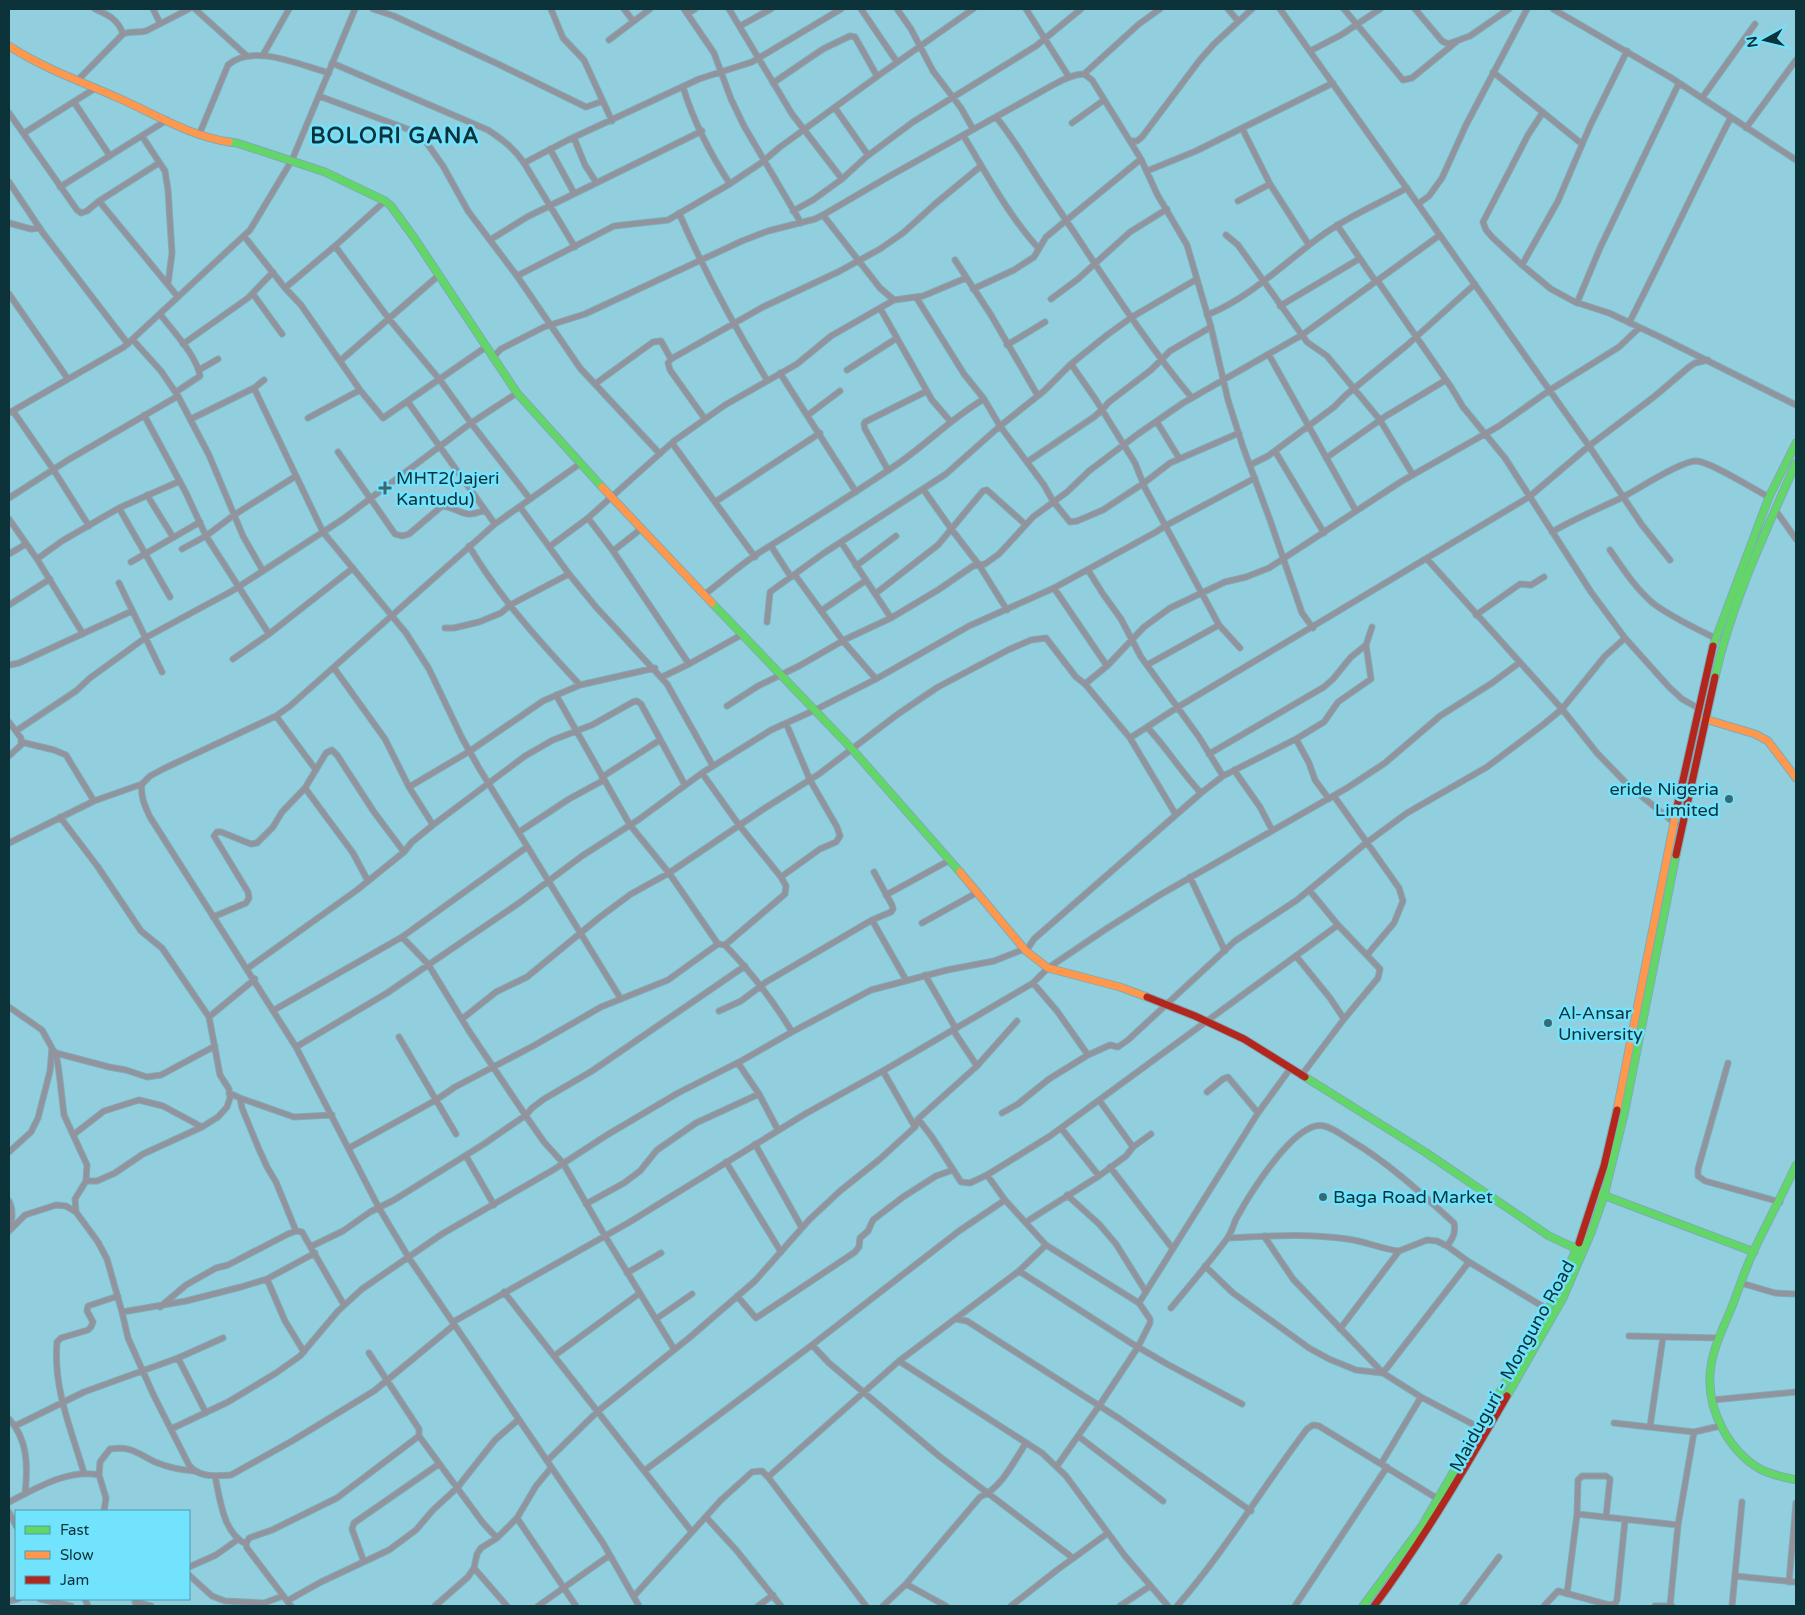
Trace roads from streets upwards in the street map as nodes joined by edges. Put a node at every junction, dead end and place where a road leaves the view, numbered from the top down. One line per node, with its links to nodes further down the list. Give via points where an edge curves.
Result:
1 (95, 9): 38 (street, via 112,17)
2 (153, 9): 34 (street)
3 (189, 9): 34 (street)
4 (195, 9): 47 (street)
5 (289, 9): 46 (street)
6 (355, 9): 51 (street)
7 (373, 9): 68 (street, via 490,60 586,107)
8 (552, 9): 68 (street, via 563,38 584,60)
9 (624, 9): 32 (street)
10 (650, 9): 32 (street)
11 (684, 9): 31 (street)
12 (695, 9): 31 (street)
13 (729, 9): 37 (street)
14 (771, 9): 37 (street)
15 (841, 9): 48 (street)
16 (861, 9): 50 (street)
17 (897, 9): 42 (street)
18 (973, 9): 42 (street)
19 (1026, 9): 39 (street)
20 (1081, 9): 39 (street)
21 (1160, 9): 55 (street)
22 (1228, 9): 33 (street)
23 (1252, 9): 33 (street)
24 (1280, 9): 44 (street)
25 (1344, 9): 36 (street)
26 (1380, 9): 36 (street)
27 (1415, 9): 41 (street, via 1442,41 1448,44)
28 (1509, 9): 41 (street)
29 (1527, 9): 53 (street)
30 (1553, 9): 45 (street)
31 (688, 14): 52 (street, via 714,53)
32 (633, 21): 40 (street)
33 (1238, 21): 88 (street, via 1199,61 1142,137)
34 (160, 24): 38 (street, via 140,33)
35 (1755, 24): 66 (street)
36 (1356, 25): 41 (street, via 1403,80 1412,78); 44 (street)
37 (740, 26): 48 (street)
38 (123, 34): 58 (street)
39 (1044, 39): 57 (street); 65 (street)
40 (609, 40)
41 (1456, 42)
42 (920, 46): 50 (street); 65 (street)
43 (10, 49): 58 (street)
44 (1310, 51): 60 (street)
45 (1627, 52): 61 (street); 89 (street)
46 (262, 54): 47 (street); 54 (street)
47 (247, 56): 84 (street, via 228,65)
48 (760, 57): 52 (street); 59 (street)
49 (1796, 60): 79 (street)
50 (898, 62): 56 (street)
51 (332, 63): 54 (street); 98 (street, via 488,130 515,150)
52 (721, 71): 62 (street); 96 (street, via 735,108)
53 (1493, 72): 71 (street); 112 (street, via 1442,178 1429,196)
54 (329, 73): 64 (street)
55 (1084, 74): 57 (street); 67 (street, via 1092,80)
56 (877, 76): 59 (street, via 855,37 850,36 823,49); 70 (street)
57 (1069, 77): 73 (street)
58 (77, 81): 63 (street)
59 (773, 83): 81 (street)
60 (1332, 83): 78 (street); 107 (street)
61 (1679, 83): 66 (street); 154 (street)
62 (683, 87): 76 (street); 82 (street)
63 (94, 89): 69 (street); 75 (street)
64 (319, 96): 94 (street); 126 (street, via 410,130 424,139 468,212)
65 (953, 98): 80 (street); 91 (street)
66 (1702, 98): 74 (street)
67 (1104, 100): 77 (street); 88 (street)
68 (603, 101): 76 (street)
69 (74, 102): 83 (street); 92 (street)
70 (835, 108): 81 (street); 91 (street)
71 (1543, 112): 89 (street); 136 (street, via 1484,222 1493,238)
72 (9, 113): 83 (street)
73 (996, 117): 80 (street); 118 (street, via 1018,144)
74 (1731, 117): 79 (street); 163 (street)
75 (167, 120): 84 (street); 86 (street)
76 (612, 121): 87 (street)
77 (1072, 122)
78 (1242, 128): 100 (street); 105 (street)
79 (1746, 128): 95 (street)
80 (973, 129): 85 (street)
81 (803, 130): 96 (street); 101 (street)
82 (702, 131): 103 (street); 104 (street)
83 (24, 133): 106 (street)
84 (199, 135): 94 (street)
85 (963, 135): 99 (street); 117 (street)
86 (142, 136): 92 (street); 97 (street)
87 (574, 138): 90 (street); 103 (street)
88 (1131, 141): 93 (street)
89 (1582, 144): 136 (street, via 1558,201)
90 (550, 149): 98 (street); 108 (street)
91 (868, 155): 101 (street)
92 (110, 156): 106 (street)
93 (1141, 159): 100 (street); 118 (street)
94 (292, 160): 110 (street); 125 (street)
95 (1796, 160)
96 (764, 161): 104 (street); 115 (street)
97 (159, 163): 109 (street); 144 (street, via 168,190 172,253)
98 (524, 163): 113 (street)
99 (981, 166): 130 (street, via 1003,204); 132 (street, via 903,233)
100 (1147, 171): 114 (street)
101 (842, 179): 115 (street)
102 (9, 182): 122 (street)
103 (596, 182): 108 (street)
104 (730, 184): 116 (street)
105 (1270, 184): 111 (street); 127 (street)
106 (60, 187): 109 (street, via 81,213)
107 (1407, 188): 112 (street); 121 (street)
108 (574, 193): 113 (street)
109 (99, 201): 144 (street)
110 (385, 201): 128 (street); 138 (street)
111 (1238, 201)
112 (1418, 204): 124 (street)
113 (550, 205): 126 (street); 129 (street)
114 (1167, 209): 135 (street, via 1130,232); 141 (street, via 1187,244)
115 (793, 211): 120 (street)
116 (679, 213): 129 (street, via 668,220 614,226); 134 (street)
117 (823, 215): 120 (street); 132 (street)
118 (1066, 220): 130 (street, via 1046,237); 135 (street)
119 (9, 223): 122 (street)
120 (800, 223): 134 (street, via 768,231)
121 (1337, 225): 127 (street); 131 (street)
122 (40, 228): 171 (street)
123 (1226, 235): 142 (street)
124 (1440, 235): 143 (street); 145 (street)
125 (244, 236): 137 (street); 150 (street)
126 (490, 240): 139 (street)
127 (1309, 245): 142 (street)
128 (335, 246): 146 (street); 160 (street)
129 (575, 247): 139 (street)
130 (1039, 249): 147 (street, via 1034,257 1014,270)
131 (1359, 259): 143 (street); 155 (street)
132 (857, 260): 153 (street); 162 (street)
133 (955, 260): 140 (street)
134 (699, 261): 162 (street); 164 (street, via 586,314)
135 (1094, 264): 152 (street); 159 (street)
136 (1522, 265): 154 (street, via 1551,289)
137 (273, 272): 146 (street); 149 (street)
138 (438, 276): 160 (street); 174 (street)
139 (517, 276): 164 (street)
140 (966, 278): 147 (street); 151 (street)
141 (1197, 279): 158 (street); 159 (street)
142 (1264, 280): 155 (street); 158 (street, via 1232,304)
143 (1376, 281): 168 (street); 169 (street)
144 (168, 284): 150 (street)
145 (1475, 284): 169 (street); 197 (street)
146 (285, 288): 180 (street, via 301,304)
147 (973, 289): 173 (street)
148 (9, 294): 186 (street)
149 (253, 294): 167 (street); 172 (street)
150 (178, 297): 157 (street)
151 (916, 297): 153 (street); 203 (street, via 964,374)
152 (1051, 299)
153 (894, 300): 156 (street)
154 (1577, 303): 163 (street)
155 (1280, 306): 168 (street)
156 (880, 308): 170 (street); 185 (street, via 831,336 797,364)
157 (160, 314): 171 (street); 172 (street)
158 (1207, 315): 165 (street)
159 (1132, 317): 181 (street); 182 (street)
160 (389, 319): 180 (street); 188 (street)
161 (1045, 322): 173 (street)
162 (732, 323): 177 (street); 189 (street)
163 (1629, 323): 166 (street)
164 (550, 325): 176 (street); 192 (street)
165 (1211, 327): 181 (street, via 1170,351); 191 (street)
166 (1639, 328): 179 (street); 197 (street, via 1618,346)
167 (282, 334)
168 (1302, 336): 175 (street); 194 (street, via 1327,356)
169 (1416, 337): 190 (street); 194 (street)
170 (897, 338): 184 (street); 196 (street)
171 (130, 342): 186 (street); 200 (street, via 161,371)
172 (183, 344): 183 (street)
173 (1007, 344): 201 (street)
174 (486, 346): 176 (street); 188 (street)
175 (1269, 355): 191 (street); 218 (street)
176 (493, 356): 199 (street)
177 (670, 358): 192 (street, via 657,341); 212 (street, via 670,370)
178 (218, 359): 183 (street)
179 (1708, 360): 205 (street); 225 (street, via 1695,363)
180 (340, 361): 195 (street)
181 (1162, 361): 202 (street); 206 (street)
182 (1071, 364): 201 (street); 206 (street)
183 (199, 370): 200 (street, via 200,376)
184 (847, 370)
185 (780, 373): 189 (street); 209 (street)
186 (68, 379): 207 (street)
187 (264, 380): 193 (street)
188 (440, 380): 204 (street); 216 (street)
189 (767, 380): 212 (street)
190 (1446, 380): 213 (street); 221 (street)
191 (1224, 381): 202 (street); 220 (street)
192 (595, 384): 229 (street)
193 (254, 388): 211 (street); 239 (street)
194 (1354, 389): 213 (street); 218 (street)
195 (360, 390): 204 (street, via 383,418); 210 (street)
196 (927, 390): 214 (street); 237 (street, via 864,424)
197 (1550, 390): 221 (street); 225 (street)
198 (840, 391): 209 (street)
199 (518, 393): 216 (street); 232 (street)
200 (177, 394): 208 (street); 211 (street)
201 (1038, 396): 217 (street)
202 (1192, 398): 215 (street)
203 (984, 399): 214 (street); 217 (street)
204 (408, 402): 226 (street)
205 (1796, 405)
206 (1102, 410): 224 (street); 233 (street)
207 (11, 412): 236 (street)
208 (144, 414): 236 (street); 241 (street)
209 (808, 415): 219 (street)
210 (308, 418)
211 (191, 419): 260 (street)
212 (705, 419): 223 (street)
213 (1380, 420): 231 (street); 238 (street)
214 (951, 422): 237 (street)
215 (1157, 422): 224 (street); 230 (street)
216 (471, 423): 226 (street); 252 (street)
217 (1000, 426): 233 (street); 243 (street)
218 (1308, 426): 227 (street); 231 (street)
219 (820, 433): 244 (street); 254 (street)
220 (1239, 433): 230 (street); 235 (street)
221 (1485, 434): 238 (street); 247 (street, via 1505,458)
222 (1796, 442): 249 (street, Maiduguri - Monguno Road)
223 (672, 443): 229 (street); 254 (street)
224 (1125, 446): 242 (street); 253 (street)
225 (1589, 446): 247 (street); 248 (street)
226 (439, 447): 251 (street); 257 (street)
227 (1276, 451): 235 (street); 272 (street)
228 (338, 452): 251 (street)
229 (660, 454): 246 (street)
230 (1179, 458): 242 (street)
231 (1326, 458): 258 (street)
232 (581, 462): 246 (street); 252 (street)
233 (1027, 462): 253 (street)
234 (1796, 463): 259 (street, Maiduguri - Monguno Road)
235 (1250, 465): 240 (street)
236 (53, 469): 250 (street); 266 (street)
237 (888, 470): 244 (street)
238 (1413, 475): 258 (street)
239 (296, 476): 260 (street); 270 (street)
240 (1255, 478): 267 (street); 289 (street)
241 (180, 481): 245 (street); 263 (street)
242 (1144, 483): 253 (street, via 1103,510 1077,521 1070,522); 267 (street)
243 (924, 489): 269 (street); 277 (street)
244 (856, 492): 280 (street)
245 (147, 495): 256 (street); 275 (street)
246 (612, 496): 262 (street); 268 (street)
247 (1529, 497): 271 (street); 290 (street)
248 (1623, 497): 249 (street, via 1694,461 1721,471); 271 (street); 291 (street)
249 (1769, 497): 328 (street, Maiduguri - Monguno Road)
250 (9, 498)
251 (370, 499): 257 (street, via 395,534 402,536 409,534 442,506 466,514); 270 (street)
252 (530, 499): 255 (street)
253 (1053, 501): 265 (street)
254 (715, 502): 287 (street)
255 (520, 507): 264 (street); 281 (street)
256 (119, 508): 266 (street); 286 (street)
257 (485, 510): 264 (street)
258 (1356, 511): 272 (street)
259 (1776, 511): 276 (street); 354 (street, Maiduguri - Monguno Road, via 1748,572 1723,644)
260 (234, 515): 273 (street); 297 (street)
261 (9, 518): 278 (street)
262 (588, 518): 281 (street); 284 (street)
263 (200, 522): 273 (street); 275 (street)
264 (495, 524): 279 (street)
265 (1025, 524): 269 (street, via 987,490); 293 (street, via 999,554)
266 (89, 526): 288 (street)
267 (1165, 526): 296 (street); 306 (street)
268 (641, 529): 284 (street); 308 (street)
269 (952, 530): 293 (street); 307 (street, via 938,545)
270 (323, 532): 295 (street); 297 (street)
271 (1552, 532): 327 (street)
272 (1324, 533): 289 (street)
273 (206, 536): 282 (street); 304 (street)
274 (896, 536): 294 (street)
275 (172, 537): 286 (street)
276 (1796, 539)
277 (841, 542): 294 (street); 299 (street)
278 (26, 544): 285 (street); 288 (street)
279 (469, 546): 311 (street); 315 (street)
280 (771, 546): 287 (street); 299 (street)
281 (550, 547): 298 (street)
282 (182, 549)
283 (1610, 550): 328 (street, via 1630,579 1654,604)
284 (613, 551): 335 (street)
285 (9, 554)
286 (145, 554): 292 (street); 309 (street)
287 (754, 557): 308 (street)
288 (37, 559): 301 (street)
289 (1284, 559): 306 (street, via 1269,568); 322 (street, via 1302,613)
290 (1427, 559): 316 (street); 322 (street)
291 (1670, 560)
292 (132, 562)
293 (979, 565): 312 (street); 317 (street)
294 (856, 566): 302 (street)
295 (353, 568): 315 (street); 324 (street)
296 (1088, 570): 305 (street); 329 (street)
297 (263, 571): 304 (street)
298 (569, 574): 311 (street); 340 (street)
299 (793, 576): 314 (street); 318 (street, via 770,592)
300 (1544, 577): 316 (street, via 1531,584 1520,584)
301 (50, 579): 310 (street); 323 (street)
302 (865, 581): 307 (street); 314 (street)
303 (119, 583): 313 (street)
304 (238, 586): 324 (street); 326 (street)
305 (1054, 588): 312 (street); 338 (street)
306 (1202, 592): 319 (street); 329 (street, via 1170,608 1144,626)
307 (875, 594): 317 (street)
308 (704, 595): 325 (street)
309 (170, 597)
310 (9, 605)
311 (510, 605): 321 (street, via 501,613 479,622); 346 (street)
312 (1007, 610): 344 (street, via 969,626)
313 (132, 611): 323 (street); 326 (street)
314 (821, 611): 330 (street)
315 (392, 615): 339 (street); 365 (street, via 429,669)
316 (1476, 615): 334 (street)
317 (891, 618): 330 (street)
318 (767, 622)
319 (1219, 625): 332 (street); 337 (street)
320 (1372, 627): 331 (street)
321 (445, 628)
322 (1313, 628): 349 (street)
323 (83, 634): 336 (street)
324 (269, 634): 333 (street)
325 (743, 634): 335 (street); 342 (street)
326 (145, 638): 341 (street); 358 (street, via 76,691)
327 (1626, 638): 350 (street, via 1669,687); 352 (street, via 1604,656)
328 (1715, 638): 350 (street, Maiduguri - Monguno Road)
329 (1132, 640): 337 (street); 338 (street)
330 (844, 641): 342 (street); 344 (street)
331 (1366, 645): 361 (street, via 1370,679 1338,702 1324,722); 366 (street, via 1324,688)
332 (1240, 648)
333 (233, 659)
334 (1519, 663): 352 (street); 382 (street, via 1440,716 1385,762)
335 (689, 664): 343 (street)
336 (9, 665)
337 (1147, 665): 349 (street)
338 (1107, 666): 345 (street)
339 (334, 668): 353 (street); 379 (street, via 385,739)
340 (655, 668): 343 (street); 346 (street)
341 (162, 672)
342 (781, 674): 348 (street); 351 (street)
343 (662, 677): 368 (street)
344 (876, 679): 351 (street)
345 (1085, 684): 360 (street); 364 (street, via 1046,638 1036,638 938,687)
346 (580, 685): 347 (street)
347 (556, 695): 359 (street); 365 (street, via 520,715)
348 (727, 706)
349 (1178, 707): 357 (street); 366 (street)
350 (1698, 708): 386 (street, Maiduguri - Monguno Road)
351 (815, 710): 356 (street); 364 (street)
352 (1562, 710): 386 (street, via 1629,786); 394 (street, via 1487,767 1407,813)
353 (276, 716): 369 (street); 376 (street, via 165,768)
354 (1705, 719): 374 (street, via 1768,741); 390 (street, Maiduguri - Monguno Road)
355 (9, 722): 358 (street)
356 (786, 723): 368 (street); 375 (street)
357 (1147, 727): 360 (street); 381 (street)
358 (16, 731): 363 (street)
359 (576, 731): 362 (street, via 637,701); 373 (street); 377 (street, via 525,756)
360 (1130, 738): 384 (street)
361 (1296, 739): 370 (street); 382 (street, via 1315,780)
362 (660, 740): 373 (street); 378 (street)
363 (21, 742): 367 (street, via 21,746); 383 (street, via 66,755)
364 (852, 749): 375 (street); 397 (street)
365 (470, 751): 377 (street); 379 (street)
366 (1209, 754): 372 (street)
367 (9, 756)
368 (713, 766): 371 (street)
369 (316, 770): 380 (street); 396 (street, via 326,753 332,750)
370 (1234, 770): 372 (street); 391 (street)
371 (702, 773): 378 (street); 389 (street)
372 (1223, 776): 381 (street)
373 (603, 778): 388 (street); 392 (street)
374 (1796, 778)
375 (810, 780): 389 (street); 400 (street, via 840,836 836,842 820,849)
376 (142, 784): 383 (street); 407 (street, via 143,800 150,817)
377 (488, 784): 387 (street); 392 (street)
378 (685, 785): 388 (street)
379 (409, 787): 387 (street)
380 (305, 788): 402 (street, via 353,853); 407 (street, via 257,843 250,844 221,832 214,836 249,898 246,903)
381 (1201, 793): 384 (street)
382 (1331, 797): 391 (street); 394 (street)
383 (94, 801): 385 (street)
384 (1176, 815): 415 (street)
385 (60, 818): 393 (street); 433 (street, via 141,931 162,948)
386 (1674, 823): 390 (street); 484 (street, Maiduguri - Monguno Road, via 1618,1106)
387 (434, 825): 396 (street)
388 (630, 825): 399 (street); 403 (street)
389 (739, 825): 399 (street); 400 (street)
390 (1681, 829): 486 (street, Maiduguri - Monguno Road, via 1626,1106)
391 (1272, 830): 401 (street)
392 (518, 832): 395 (street)
393 (9, 843)
394 (1366, 843): 404 (street); 417 (street, via 1399,888 1403,900 1394,923)
395 (527, 847): 403 (street); 412 (street)
396 (404, 852): 402 (street)
397 (950, 860): 405 (street); 406 (street)
398 (874, 872): 406 (street)
399 (668, 873): 411 (street, via 631,894); 413 (street)
400 (781, 877): 414 (street, via 786,886 785,894)
401 (1190, 877): 416 (street); 422 (street)
402 (368, 881): 421 (street)
403 (548, 882): 411 (street); 419 (street)
404 (1310, 891): 410 (street); 416 (street)
405 (978, 892): 409 (street); 415 (street)
406 (886, 895): 408 (street, via 893,909)
407 (213, 917): 421 (street)
408 (872, 920): 425 (street); 427 (street)
409 (922, 923)
410 (1338, 925): 417 (street); 418 (street)
411 (580, 934): 428 (street); 434 (street, via 527,977 491,995)
412 (402, 936): 419 (street); 431 (street)
413 (718, 944): 414 (street); 428 (street, via 668,980)
414 (725, 945): 420 (street)
415 (1025, 950): 422 (street); 423 (street, via 994,961)
416 (1225, 951): 429 (street)
417 (1367, 955): 435 (street, via 1380,969 1378,978)
418 (1296, 956): 435 (street); 436 (street)
419 (428, 964): 434 (street); 442 (street, via 387,993)
420 (745, 966): 427 (street); 462 (street, via 592,1071 544,1099)
421 (248, 968): 424 (street)
422 (1048, 968): 426 (street); 429 (street, via 1120,987)
423 (925, 976): 425 (street); 438 (street)
424 (255, 979): 431 (street); 433 (street)
425 (906, 980): 439 (street, via 871,990)
426 (1033, 983): 438 (street); 445 (street)
427 (761, 987): 432 (street); 439 (street)
428 (621, 1000): 448 (street, via 601,1007)
429 (1166, 1004): 436 (street); 445 (street, via 1118,1047 1110,1045)
430 (9, 1007): 443 (street, via 42,1030)
431 (274, 1010): 442 (street)
432 (719, 1011)
433 (209, 1018): 441 (street)
434 (462, 1019): 448 (street)
435 (1344, 1019): 452 (street)
436 (1206, 1020): 450 (street, via 1244,1039); 458 (street)
437 (1017, 1021): 449 (street)
438 (954, 1030): 449 (street); 451 (street)
439 (792, 1032): 446 (street)
440 (399, 1037): 457 (street)
441 (215, 1046): 444 (street, via 161,1075 146,1077); 454 (street, via 220,1075)
442 (296, 1047): 461 (street)
443 (52, 1048): 444 (street); 474 (street, via 50,1071 38,1118 31,1132)
444 (56, 1053): 470 (street, via 64,1115)
445 (1088, 1055): 459 (street)
446 (738, 1063): 455 (street); 477 (street, via 678,1093)
447 (1728, 1063): 489 (street, via 1698,1176 1705,1181)
448 (494, 1066): 457 (street); 462 (street)
449 (977, 1066): 463 (street)
450 (1290, 1069): 452 (street); 460 (street)
451 (883, 1071): 465 (street); 467 (street)
452 (1302, 1076): 505 (street, via 1424,1152 1549,1236)
453 (1207, 1092): 460 (street, via 1228,1077)
454 (229, 1093): 456 (street); 464 (street, via 227,1107)
455 (759, 1094): 467 (street); 490 (street, via 696,1123 657,1150 640,1172)
456 (240, 1098): 461 (street, via 294,1117); 497 (street)
457 (436, 1100): 468 (street); 473 (street)
458 (1099, 1100): 466 (street); 472 (street)
459 (1002, 1113)
460 (1258, 1113): 504 (street)
461 (332, 1115): 473 (street)
462 (526, 1115): 475 (street); 477 (street)
463 (918, 1120): 465 (street); 480 (street)
464 (202, 1127): 470 (street, via 163,1106 139,1100 104,1110); 483 (street, via 143,1154 97,1181)
465 (915, 1127): 496 (street)
466 (1062, 1128): 481 (street); 482 (street)
467 (778, 1130): 471 (street)
468 (456, 1134)
469 (1151, 1134): 472 (street)
470 (73, 1135): 483 (street, via 87,1165)
471 (755, 1144): 476 (street); 496 (street)
472 (1133, 1147): 479 (street)
473 (349, 1148): 492 (street)
474 (9, 1152)
475 (466, 1156): 491 (street); 492 (street)
476 (726, 1162): 498 (street); 507 (street)
477 (563, 1163): 490 (street); 491 (street)
478 (1796, 1165): 489 (street)
479 (1110, 1167): 482 (street); 504 (street)
480 (953, 1170): 481 (street, via 961,1182 966,1183); 524 (street, via 936,1176 902,1197 873,1220 860,1238 856,1252 756,1318)
481 (986, 1175): 487 (street)
482 (1098, 1176): 485 (street)
483 (86, 1181): 493 (street, via 75,1199)
484 (1595, 1192): 486 (street); 505 (street, Maiduguri - Monguno Road)
485 (1067, 1195): 494 (street); 519 (street, via 1116,1244)
486 (1604, 1196): 508 (street); 645 (street, Maiduguri - Monguno Road, via 1563,1298 1538,1344 1446,1501)
487 (1005, 1200): 494 (street); 539 (street, via 958,1231)
488 (9, 1201): 495 (street, via 12,1207)
489 (1780, 1202): 508 (street)
490 (586, 1204): 498 (street)
491 (494, 1205): 511 (street, via 442,1234)
492 (379, 1208): 502 (street); 511 (street)
493 (76, 1212): 495 (street, via 56,1205 26,1215); 523 (street, via 107,1259)
494 (1026, 1222): 501 (street)
495 (9, 1228)
496 (802, 1228): 507 (street)
497 (296, 1231): 502 (street, via 302,1232); 527 (street, via 216,1268 186,1285)
498 (605, 1236): 515 (street); 518 (street)
499 (1264, 1236): 500 (street); 506 (street, via 1348,1239); 534 (street, via 1293,1280)
500 (1228, 1238): 503 (street, via 1236,1219 1291,1141 1300,1132 1323,1126 1369,1151 1412,1184 1454,1223 1456,1230); 513 (street)
501 (1046, 1244): 514 (street); 525 (street)
502 (312, 1246): 509 (street)
503 (1447, 1246): 506 (street, via 1427,1240); 512 (street)
504 (1173, 1249): 519 (street)
505 (1576, 1249): 529 (street, Maiduguri - Monguno Road)
506 (1399, 1251): 534 (street)
507 (781, 1252): 524 (street)
508 (1754, 1252): 517 (street)
509 (315, 1253): 516 (street); 526 (street)
510 (661, 1253): 515 (street)
511 (409, 1258): 526 (street, via 362,1288); 533 (street)
512 (1468, 1262): 529 (street); 548 (street)
513 (1205, 1266): 528 (street); 548 (street, via 1233,1293 1309,1348 1356,1370)
514 (1019, 1271): 532 (street); 540 (street)
515 (627, 1273): 520 (street)
516 (267, 1278): 527 (street); 542 (street, via 285,1321)
517 (1741, 1283): 522 (street, via 1775,1293); 538 (street)
518 (504, 1292): 533 (street); 544 (street)
519 (1146, 1292): 525 (street)
520 (640, 1293): 531 (street); 544 (street)
521 (692, 1294): 531 (street)
522 (1796, 1294)
523 (118, 1296): 530 (street); 554 (street, via 88,1306 91,1327 57,1342 56,1370)
524 (737, 1296): 541 (street)
525 (1139, 1303): 540 (street, via 1150,1324)
526 (344, 1304): 542 (street)
527 (160, 1307): 530 (street)
528 (1171, 1308)
529 (1548, 1309): 565 (street, Maiduguri - Monguno Road)
530 (122, 1312): 547 (street, via 128,1338)
531 (656, 1319): 541 (street)
532 (956, 1319): 546 (street); 556 (street, via 966,1321)
533 (454, 1323): 549 (street); 560 (street)
534 (1340, 1329): 548 (street)
535 (1629, 1336): 536 (street)
536 (1662, 1337): 538 (street); 564 (street)
537 (223, 1338): 545 (street)
538 (1718, 1338): 553 (street, via 1711,1362)
539 (812, 1345): 551 (street); 577 (street)
540 (1138, 1347): 555 (street); 556 (street)
541 (674, 1350): 557 (street)
542 (304, 1352): 558 (street, via 276,1373)
543 (369, 1353): 549 (street)
544 (554, 1356): 557 (street)
545 (178, 1358): 547 (street); 558 (street)
546 (899, 1361): 551 (street); 570 (street)
547 (142, 1371): 554 (street); 566 (street)
548 (1383, 1373): 552 (street)
549 (387, 1380): 568 (street, via 419,1429); 580 (street, via 354,1404 231,1475)
550 (1796, 1392): 553 (street)
551 (863, 1393): 581 (street); 584 (street)
552 (1421, 1396): 565 (street); 574 (street)
553 (1712, 1400): 563 (street)
554 (62, 1402): 562 (street); 578 (street)
555 (1242, 1404)
556 (1099, 1406): 569 (street); 592 (street)
557 (598, 1411): 571 (street); 577 (street)
558 (206, 1413): 566 (street)
559 (9, 1418): 562 (street)
560 (518, 1420): 571 (street); 583 (street, via 495,1440)
561 (1614, 1423): 564 (street)
562 (16, 1426): 585 (street, via 26,1456)
563 (1720, 1426): 567 (street); 582 (street, via 1734,1447 1754,1465 1771,1474)
564 (1650, 1427): 567 (street)
565 (1480, 1428): 586 (street, Maiduguri - Monguno Road)
566 (171, 1429): 576 (street)
567 (1694, 1432): 600 (street)
568 (419, 1436): 572 (street); 605 (street, via 337,1498 249,1538)
569 (1078, 1436): 573 (street); 588 (street)
570 (1026, 1443): 573 (street); 584 (street)
571 (547, 1461): 575 (street)
572 (439, 1464): 583 (street); 609 (street, via 354,1523 352,1529)
573 (1057, 1466): 602 (street)
574 (1384, 1466): 586 (street); 592 (street, via 1313,1425 1278,1468); 643 (street)
575 (551, 1468): 597 (street); 606 (street)
576 (194, 1471): 579 (street, via 180,1470 123,1448 110,1449 100,1462); 580 (street)
577 (644, 1471): 601 (street)
578 (84, 1473): 579 (street); 585 (street)
579 (99, 1475): 591 (street, via 106,1498)
580 (216, 1476): 604 (street, via 226,1520)
581 (768, 1477): 595 (street, via 762,1471 752,1472); 636 (street)
582 (1796, 1480)
583 (457, 1488): 603 (street); 609 (street, via 416,1530 389,1550)
584 (989, 1493): 608 (street); 616 (street, via 980,1497)
585 (25, 1494): 587 (street)
586 (1438, 1499): 644 (street, Maiduguri - Monguno Road)
587 (9, 1502)
588 (1163, 1502)
589 (1742, 1502): 613 (street)
590 (1796, 1502): 614 (street)
591 (104, 1510)
592 (1251, 1511): 642 (street, via 1204,1576)
593 (9, 1512): 599 (street)
594 (1577, 1514): 596 (street); 596 (street, via 1578,1480 1582,1476 1606,1476 1610,1479); 619 (street)
595 (706, 1517): 601 (street); 620 (street)
596 (1606, 1517): 598 (street)
597 (517, 1518): 603 (street); 618 (street)
598 (1625, 1520): 600 (street); 625 (street, via 1617,1600 1615,1604)
599 (15, 1524)
600 (1678, 1525): 649 (street)
601 (692, 1532): 621 (street)
602 (1108, 1533): 608 (street); 617 (street)
603 (497, 1538): 611 (street, via 477,1554)
604 (237, 1540): 605 (street); 610 (street, via 216,1555)
605 (246, 1544): 622 (street)
606 (610, 1555): 618 (street); 621 (street)
607 (1499, 1557): 646 (street)
608 (1073, 1558): 639 (street)
609 (364, 1562): 622 (street)
610 (190, 1566)
611 (474, 1568): 630 (street); 631 (street)
612 (190, 1576): 622 (street, via 212,1596 225,1601 264,1603)
613 (1735, 1576): 614 (street); 650 (street)
614 (1789, 1582): 615 (street)
615 (1796, 1582)
616 (906, 1584): 637 (street); 638 (street)
617 (1150, 1586): 640 (street); 641 (street)
618 (564, 1588): 632 (street); 633 (street)
619 (1567, 1594): 625 (street); 647 (street, via 1558,1591)
620 (772, 1595): 634 (street); 635 (street)
621 (634, 1596): 626 (street)
622 (285, 1598): 629 (street)
623 (44, 1600): 627 (street)
624 (134, 1602): 628 (street)
625 (1596, 1604)
626 (637, 1605)
627 (71, 1606)
628 (151, 1606)
629 (291, 1606)
630 (435, 1606)
631 (507, 1606)
632 (538, 1606)
633 (576, 1606)
634 (758, 1606)
635 (781, 1606)
636 (866, 1606)
637 (883, 1606)
638 (946, 1606)
639 (1012, 1606)
640 (1120, 1606)
641 (1168, 1606)
642 (1177, 1606)
643 (1295, 1606)
644 (1363, 1606)
645 (1374, 1606)
646 (1462, 1606)
647 (1544, 1606)
648 (1655, 1606): 649 (street)
649 (1671, 1606)
650 (1732, 1606)

